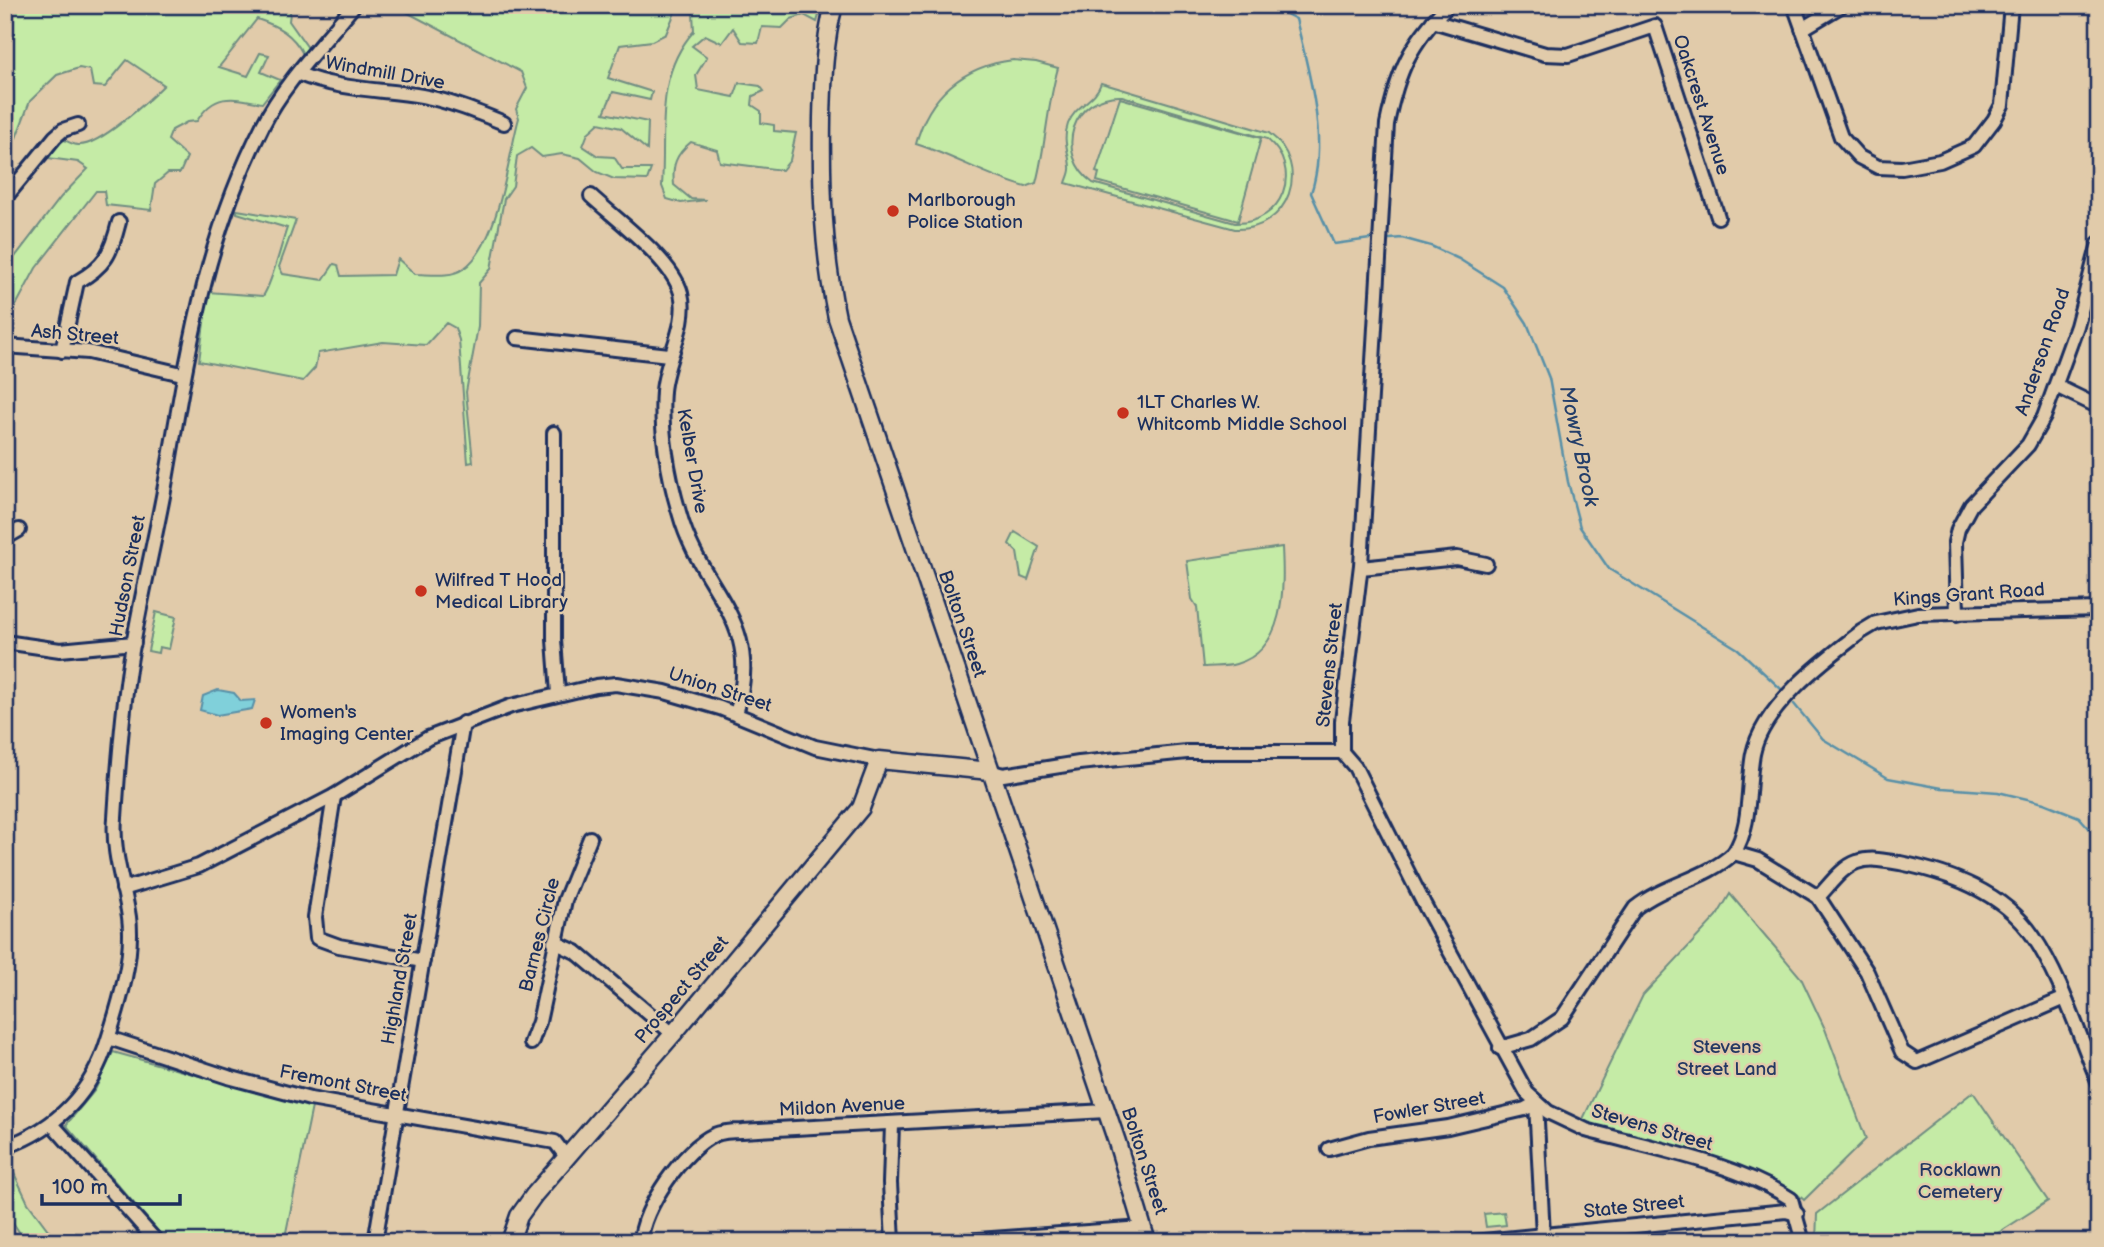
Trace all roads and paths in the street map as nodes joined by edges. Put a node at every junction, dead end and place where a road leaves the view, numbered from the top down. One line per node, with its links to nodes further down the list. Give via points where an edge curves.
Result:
1 (354, 5): 9 (street, Hudson Street)
2 (834, 5): 39 (main road, Bolton Street, via 824,74 821,190 837,318)
3 (1448, 5): 7 (street, Stevens Street)
4 (1794, 5): 8 (street)
5 (1842, 5): 8 (street)
6 (2011, 5): 8 (street, via 2002,105 1994,120 1973,146 1940,161 1902,168 1878,167 1859,158 1841,137)
7 (1433, 21): 14 (street, Oakcrest Avenue, via 1545,54 1568,55 1655,26); 29 (street, Stevens Street, via 1420,34 1395,83 1385,142)
8 (1802, 29)
9 (299, 74): 10 (street, Windmill Drive, via 349,88 425,97); 22 (street, Hudson Street, via 265,121 234,193 203,281)
10 (504, 123)
11 (78, 125): 13 (street, via 55,137)
12 (591, 196): 21 (street, Kelber Drive, via 677,281 683,319)
13 (5, 198)
14 (1718, 217)
15 (119, 222): 20 (street, via 113,247 98,270 77,282)
16 (2099, 243): 17 (street, Anderson Road)
17 (2095, 268): 23 (street, Anderson Road)
18 (517, 338): 21 (street)
19 (5, 346): 20 (street, Ash Street)
20 (62, 351): 22 (street, Ash Street, via 112,356)
21 (669, 355): 35 (street, Kelber Drive, via 663,411 673,485 687,534 743,647 745,677)
22 (182, 374): 33 (street, Hudson Street)
23 (2056, 386): 24 (street); 31 (street, Anderson Road, via 2028,445 1971,505 1958,529)
24 (2099, 407)
25 (554, 433): 34 (street)
26 (19, 530): 27 (street, via 7,537)
27 (5, 544)
28 (1486, 564): 29 (street, via 1457,558)
29 (1361, 568): 37 (street, Stevens Street)
30 (2099, 608): 31 (street, Kings Grant Road)
31 (1957, 614): 42 (street, Kings Grant Road, via 1918,614 1876,623 1844,645 1781,702 1757,740 1745,827)
32 (5, 642): 33 (street, via 60,650)
33 (134, 643): 43 (street, Hudson Street, via 115,820)
34 (558, 693): 35 (street, Union Street, via 616,684 665,692); 36 (street, Union Street)
35 (736, 714): 38 (street, Union Street, via 815,747)
36 (463, 723): 40 (street, Union Street, via 428,738); 46 (street, Highland Street)
37 (1342, 752): 39 (street, Union Street, via 1188,752 1003,775); 51 (street, Stevens Street, via 1355,767)
38 (879, 760): 39 (main road, Union Street); 48 (main road, Prospect Street, via 861,808)
39 (990, 771): 54 (main road, Bolton Street)
40 (334, 796): 43 (street, Union Street, via 199,866); 46 (street, via 315,917 317,938)
41 (590, 838): 45 (street, Barnes Circle)
42 (1734, 853): 44 (street, via 1758,860); 51 (street, via 1721,865 1650,896 1624,921 1562,1018 1531,1039)
43 (123, 889): 49 (street, Hudson Street, via 130,944)
44 (1818, 897): 47 (street, via 1851,864 1870,859 1958,879 1998,902 2032,935); 47 (street, via 1867,972 1902,1052 1917,1062)
45 (554, 942): 48 (street, via 576,952); 50 (street, Barnes Circle)
46 (423, 961): 55 (street, Highland Street)
47 (2063, 999): 52 (street)
48 (673, 1034): 60 (main road, Prospect Street)
49 (109, 1038): 55 (street, Fremont Street, via 269,1089); 56 (street, Hudson Street, via 83,1094)
50 (531, 1043)
51 (1500, 1048): 53 (street, Stevens Street)
52 (2099, 1083)
53 (1536, 1103): 59 (street, Fowler Street, via 1448,1127); 61 (street, Stevens Street, via 1566,1123 1770,1186 1791,1199); 63 (street)
54 (1106, 1111): 57 (street, Mildon Avenue); 62 (main road, Bolton Street)
55 (395, 1113): 60 (street, Fremont Street, via 555,1142); 65 (street, Highland Street)
56 (52, 1124): 58 (street, Hudson Street); 64 (street)
57 (892, 1125): 67 (street, Mildon Avenue, via 713,1135 652,1201); 68 (street)
58 (5, 1147)
59 (1329, 1149)
60 (567, 1158): 66 (main road, Prospect Street, via 519,1216)
61 (1797, 1214): 63 (street, State Street, via 1786,1211); 71 (street, Stevens Street)
62 (1145, 1235): 69 (street)
63 (1543, 1235): 70 (street, State Street)
64 (157, 1242)
65 (375, 1242)
66 (510, 1242)
67 (641, 1242)
68 (893, 1242)
69 (950, 1242)
70 (1474, 1242)
71 (1803, 1242)

